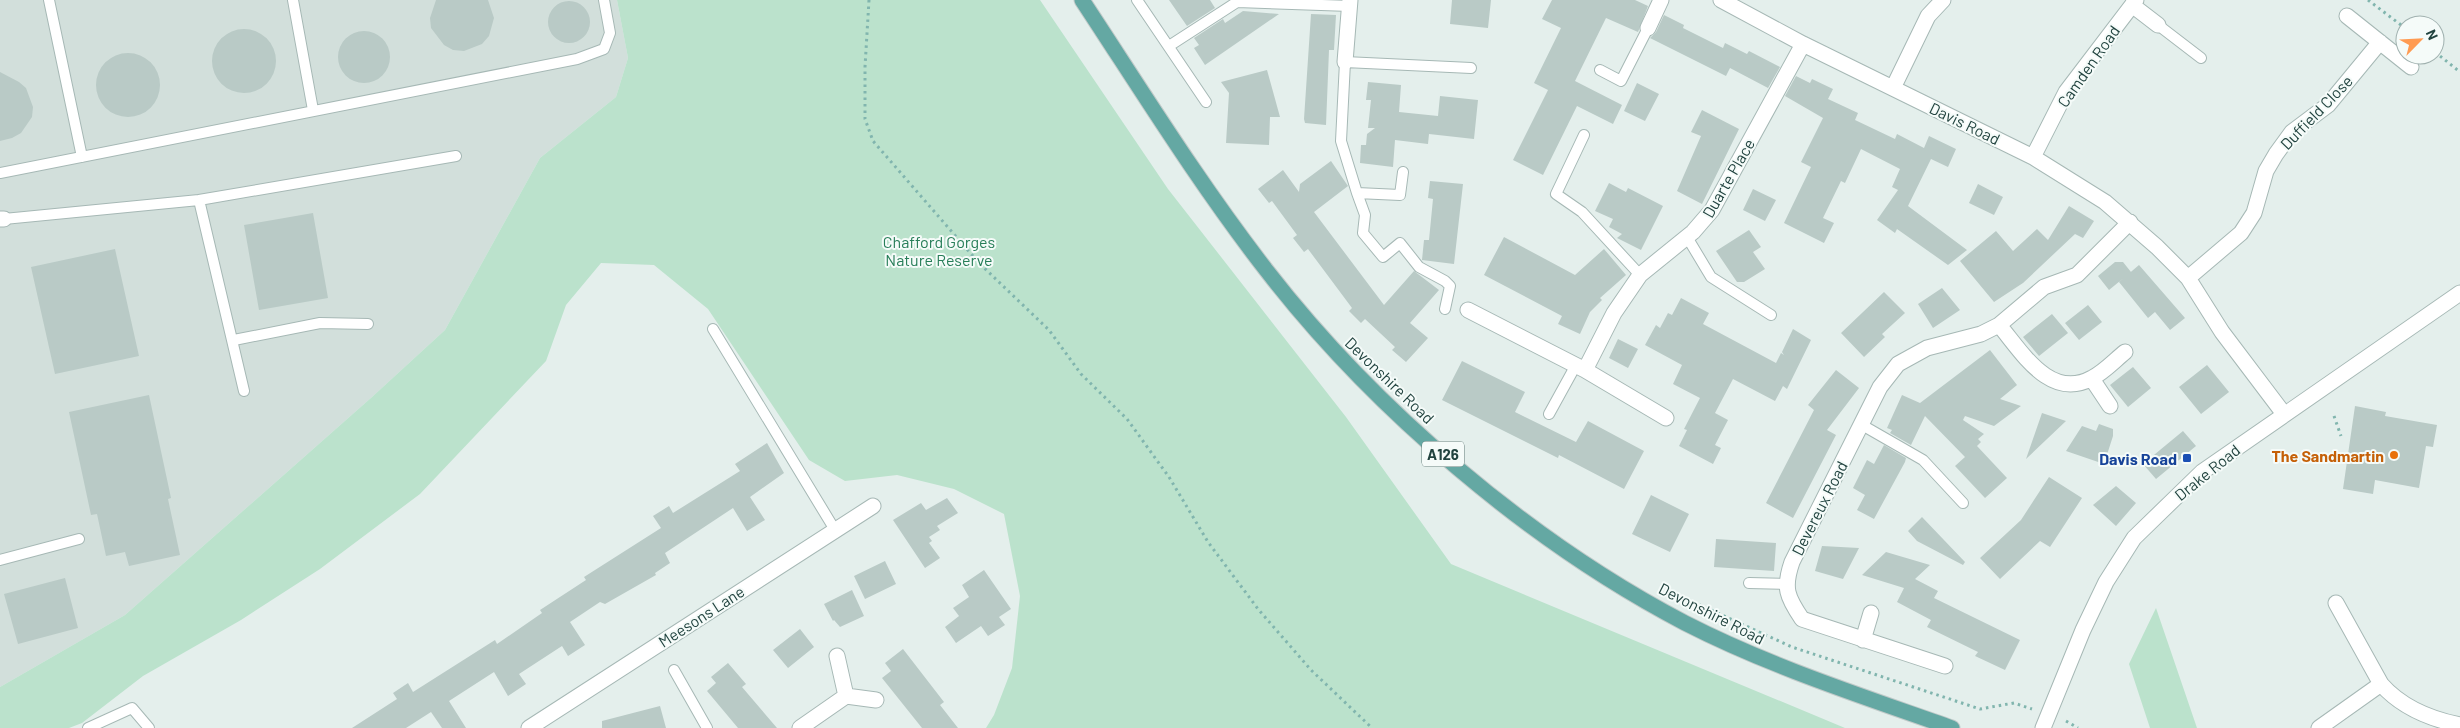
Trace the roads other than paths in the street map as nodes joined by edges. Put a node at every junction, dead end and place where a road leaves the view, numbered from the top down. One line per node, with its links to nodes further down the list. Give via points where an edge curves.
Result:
1 (49, 0): 27 (lane)
2 (293, 0): 24 (lane)
3 (604, 0): 24 (lane, via 610,33 604,49 577,59)
4 (1082, 0): 77 (main road, Devonshire Road / A126, via 1207,189 1267,271 1333,351 1425,438 1514,513 1616,583 1686,623 1784,668)
5 (1137, 0): 16 (lane)
6 (1661, 0): 13 (street)
7 (1722, 0): 15 (street, Davis Road)
8 (1943, 0): 22 (street, via 1928,16)
9 (2134, 2): 12 (street, Camden Road); 28 (street, Camden Road, via 2066,92)
10 (1350, 3): 16 (lane, via 1237,2); 18 (street)
11 (2347, 16): 14 (street)
12 (2158, 25): 17 (lane)
13 (1648, 28): 21 (lane, via 1621,81)
14 (2380, 42): 19 (street); 37 (street, Duffield Close, via 2328,105 2292,132 2281,147 2266,172 2254,213 2241,233)
15 (1802, 44): 22 (street, Davis Road); 35 (street, Duarte Place, via 1712,210)
16 (1169, 46): 23 (lane)
17 (2201, 58)
18 (1345, 62): 20 (lane); 31 (lane, via 1341,141)
19 (2411, 67)
20 (1471, 68)
21 (1600, 70)
22 (1893, 88): 28 (street, Davis Road)
23 (1206, 102)
24 (313, 110): 27 (lane)
25 (1584, 135): 36 (lane, via 1556,194 1582,212)
26 (456, 156): 32 (lane)
27 (82, 157): 30 (lane)
28 (2033, 158): 34 (street, Davis Road, via 2105,202)
29 (1402, 172): 31 (lane, via 1400,195)
30 (0, 173)
31 (1357, 192): 39 (lane, via 1365,215 1362,232 1383,257 1400,243 1419,267 1445,281 1450,286)
32 (199, 200): 33 (lane); 45 (lane)
33 (2, 219)
34 (2130, 222): 37 (street, Davis Road); 43 (street, Devereux Road, via 2077,275 2044,287)
35 (1687, 237): 36 (street, Duarte Place); 41 (lane, via 1711,277)
36 (1640, 275): 47 (street, Duarte Place)
37 (2188, 278): 52 (street, Davis Road, via 2222,332)
38 (2460, 293): 52 (street, Drake Road)
39 (1445, 309)
40 (1468, 310): 47 (street)
41 (1771, 315)
42 (368, 324): 45 (lane, via 320,323)
43 (1998, 325): 48 (street, via 2043,376 2069,385); 54 (street, Devereux Road, via 1981,334 1927,348 1898,364 1880,387)
44 (713, 329): 57 (lane)
45 (234, 340): 49 (lane)
46 (2125, 352): 48 (street)
47 (1580, 368): 51 (lane); 53 (street)
48 (2092, 379): 50 (street)
49 (244, 391)
50 (2110, 406)
51 (1550, 414)
52 (2284, 414): 78 (street, Drake Road, via 2202,472 2134,538 2106,582 2083,630)
53 (1666, 418)
54 (1862, 425): 55 (lane, via 1924,460); 61 (street, Devereux Road, via 1792,562)
55 (1963, 503)
56 (873, 506): 57 (street, Meesons Lane)
57 (834, 530): 74 (street, Meesons Lane)
58 (79, 540): 59 (lane)
59 (0, 560)
60 (1749, 583): 61 (lane)
61 (1786, 584): 64 (street, via 1790,601 1802,619)
62 (2336, 603): 68 (street)
63 (1871, 613): 64 (street)
64 (1862, 640): 66 (street)
65 (837, 656): 69 (street)
66 (1944, 666)
67 (674, 670): 75 (lane)
68 (2381, 684): 71 (street, via 2391,695 2430,719); 79 (street)
69 (846, 696): 70 (street); 76 (street)
70 (876, 700)
71 (2460, 725)
72 (88, 728): 73 (lane, via 132,708)
73 (149, 728)
74 (529, 728)
75 (708, 728)
76 (800, 728)
77 (1952, 728)
78 (2043, 728)
79 (2319, 728)

